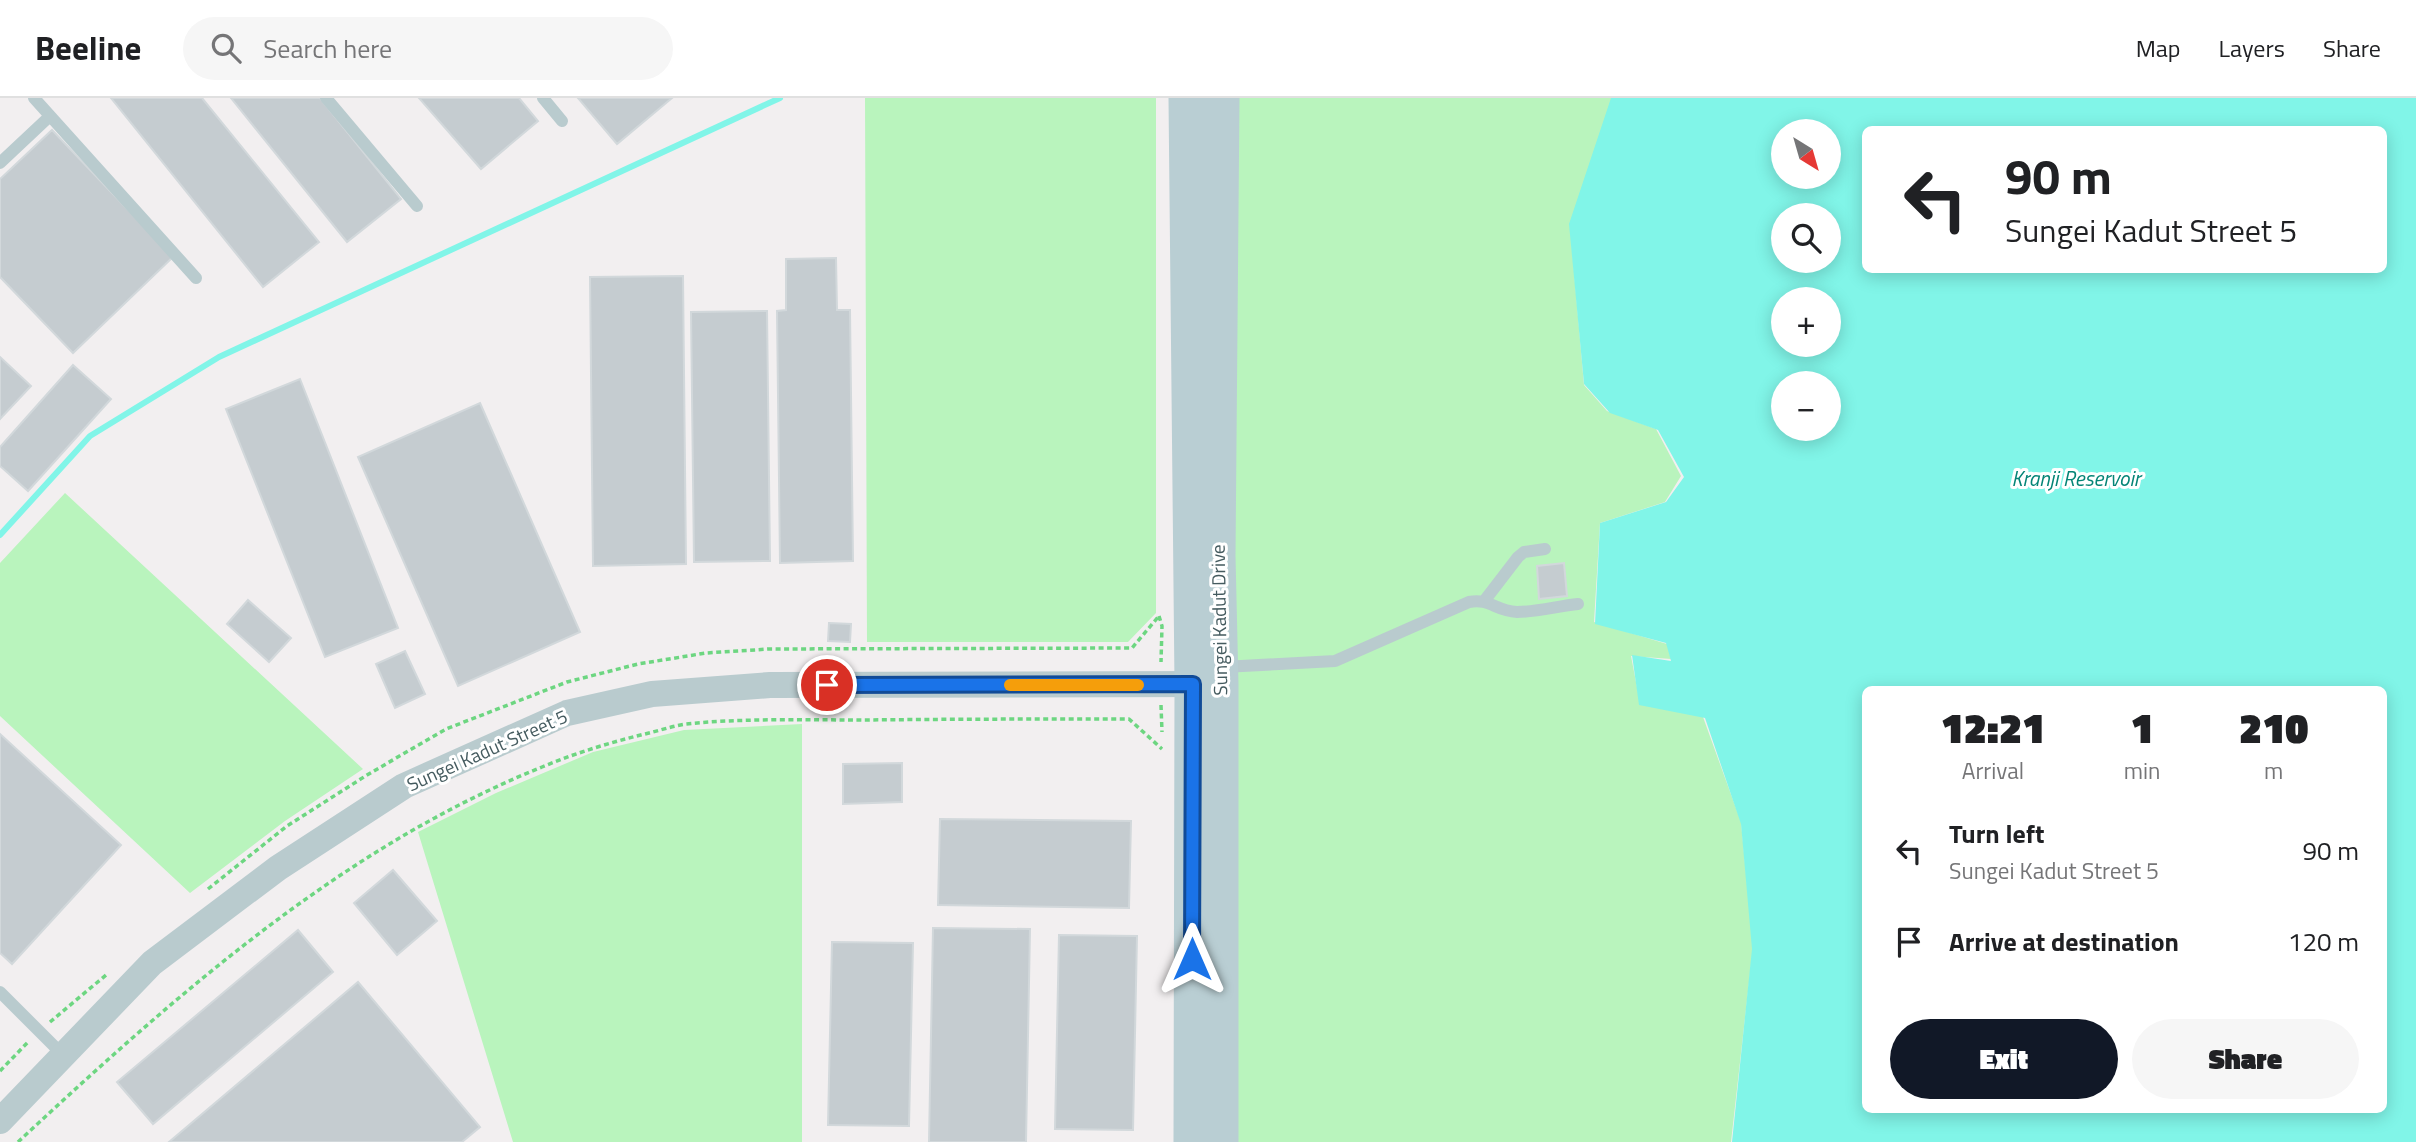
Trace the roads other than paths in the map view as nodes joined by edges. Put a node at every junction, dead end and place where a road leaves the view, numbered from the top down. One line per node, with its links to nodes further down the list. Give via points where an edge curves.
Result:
1 (34, 98): 6 (lane)
2 (326, 98): 9 (lane)
3 (543, 98): 7 (lane)
4 (1187, 98): 14 (main road, Sungei Kadut Drive)
5 (1222, 98): 14 (main road, Sungei Kadut Drive, via 1217,556)
6 (50, 116): 8 (lane); 10 (lane)
7 (562, 121)
8 (0, 163)
9 (417, 206)
10 (196, 278)
11 (1545, 549): 12 (lane, via 1518,557)
12 (1485, 600): 13 (lane, via 1499,610 1518,612); 14 (lane, via 1469,602 1335,661)
13 (1578, 604)
14 (1211, 679): 16 (street, Sungei Kadut Street 5, via 770,685 652,694 567,713 404,786 278,868 152,963); 18 (main road, Sungei Kadut Drive); 19 (main road, Sungei Kadut Drive)
15 (0, 992): 16 (lane)
16 (63, 1055): 17 (street, Sungei Kadut Street 5)
17 (0, 1121)
18 (1192, 1142)
19 (1220, 1142)

